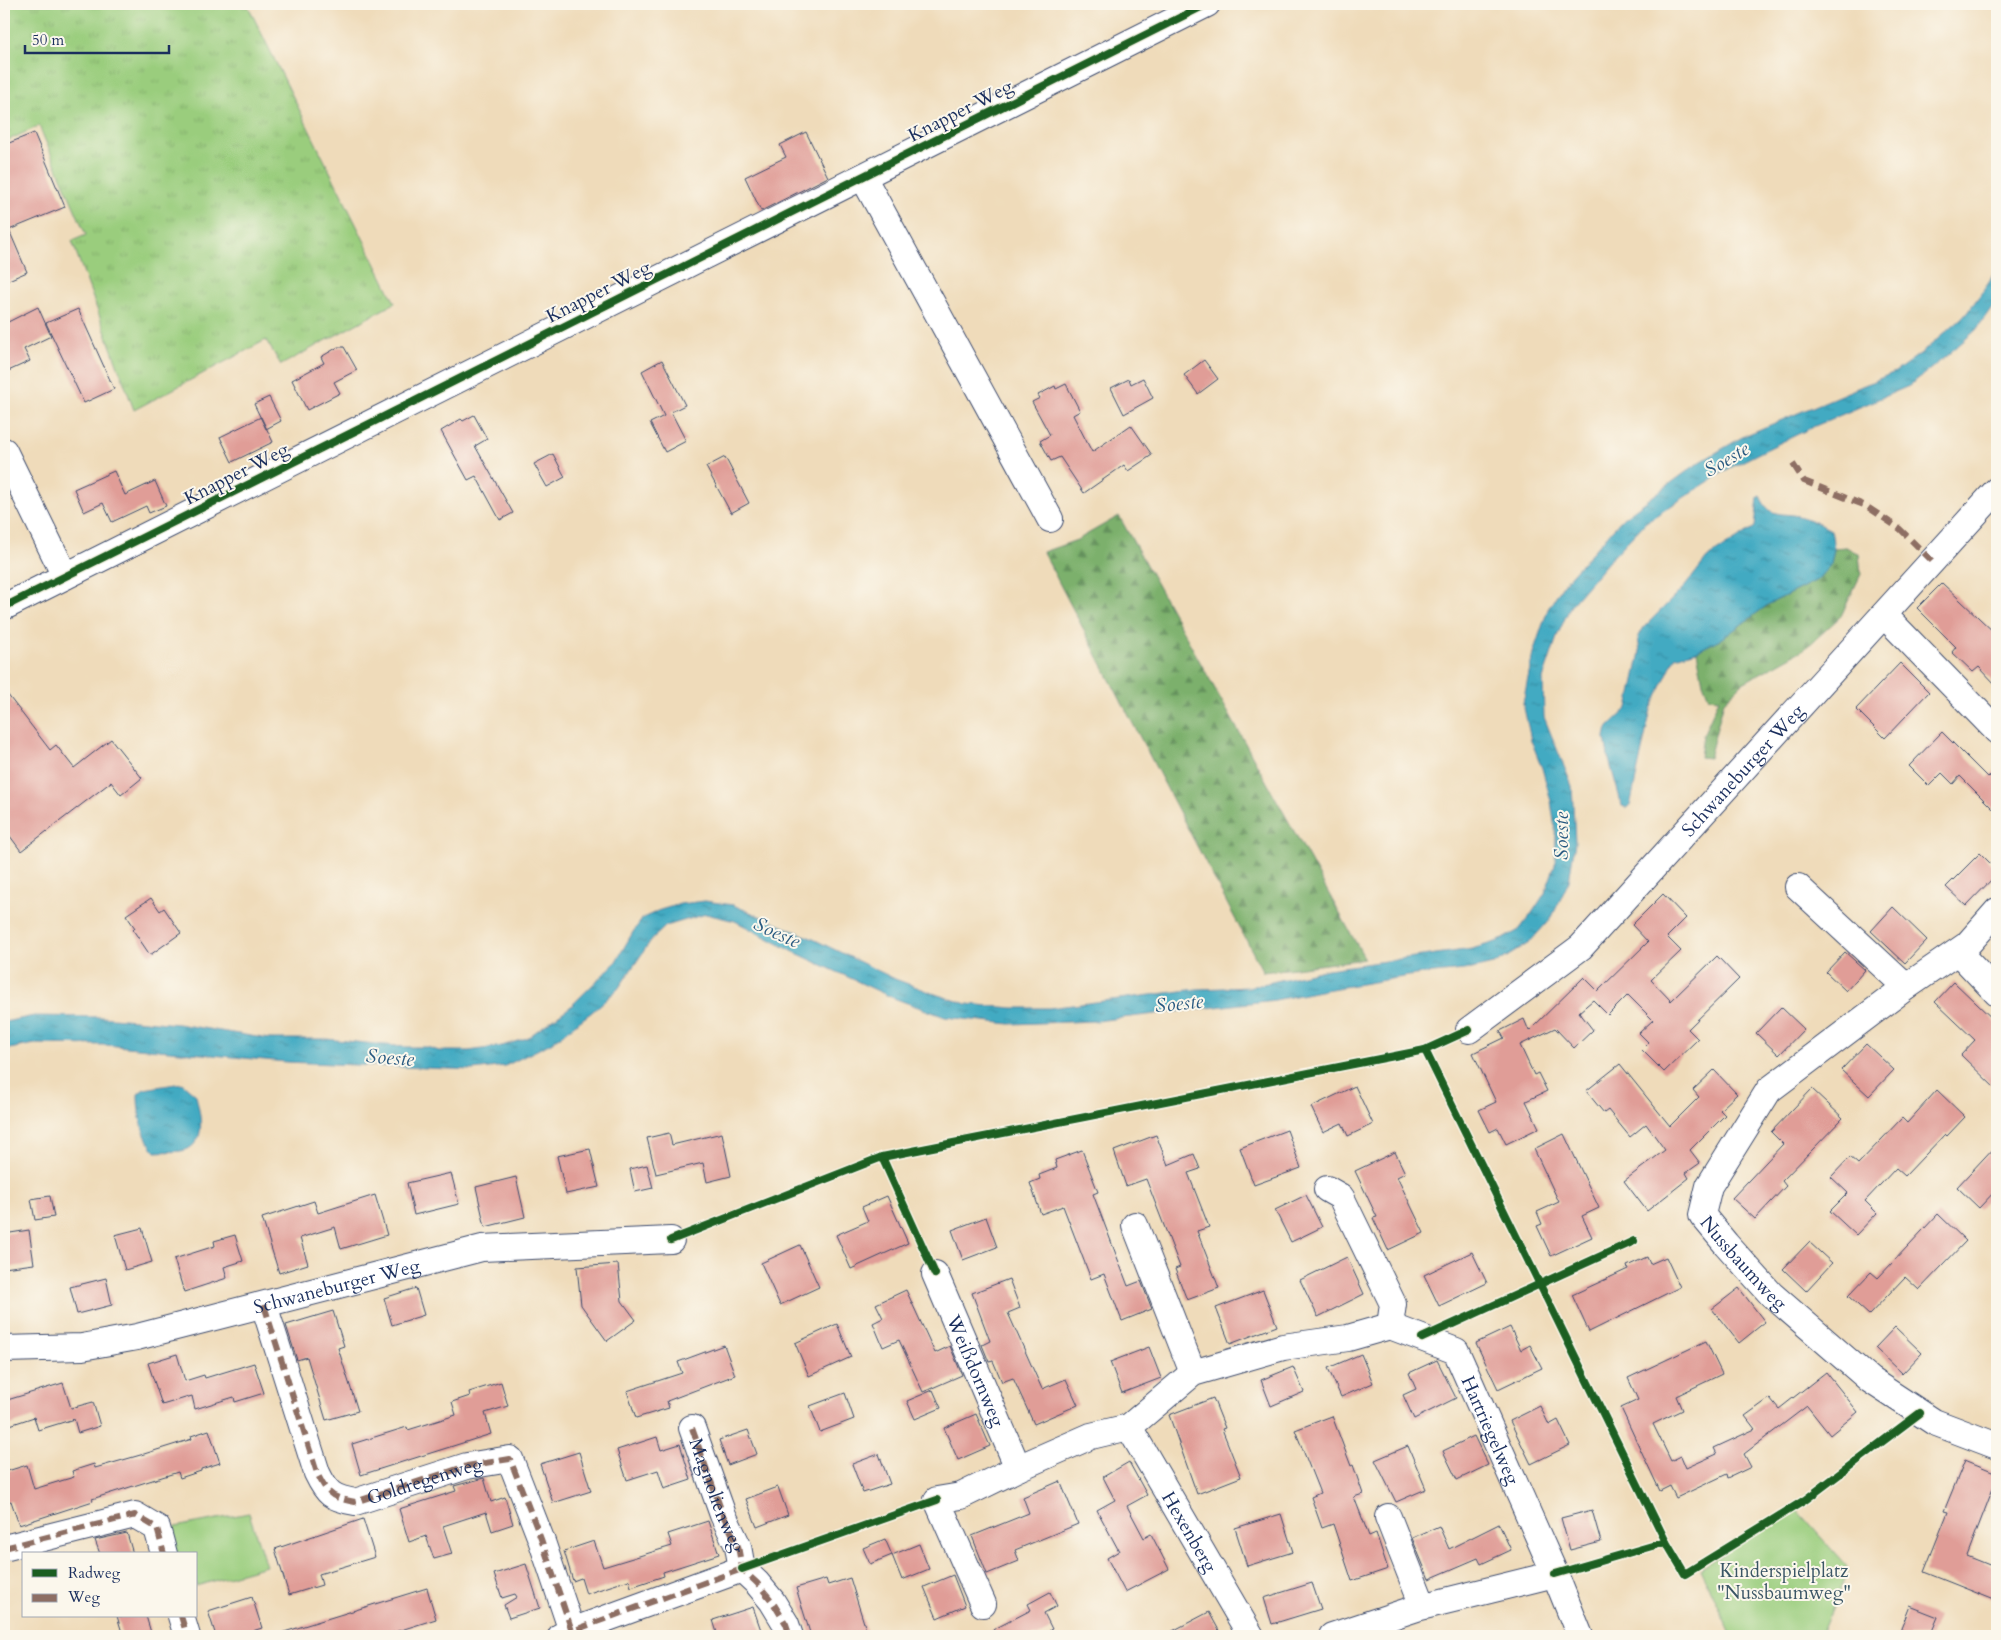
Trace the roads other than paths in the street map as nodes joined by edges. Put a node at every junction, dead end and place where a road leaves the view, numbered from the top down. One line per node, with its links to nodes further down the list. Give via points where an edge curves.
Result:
1 (1207, 4): 2 (street, Knapper Weg)
2 (863, 177): 5 (street); 6 (street, Knapper Weg)
3 (4, 451): 6 (street)
4 (1997, 490): 8 (street, Schwaneburger Weg)
5 (1050, 519)
6 (65, 576): 7 (street, Knapper Weg)
7 (4, 607)
8 (1884, 615): 9 (street); 15 (street, Schwaneburger Weg, via 1581,947)
9 (1997, 731)
10 (1798, 887): 13 (street)
11 (1997, 911): 12 (street, Nussbaumweg)
12 (1958, 952): 13 (street, Nussbaumweg); 14 (street)
13 (1906, 987): 26 (street, Nussbaumweg, via 1769,1090 1709,1186 1702,1215 1771,1294 1870,1380 1934,1422)
14 (1997, 993)
15 (1469, 1030)
16 (1327, 1189): 21 (street, via 1341,1197 1393,1304)
17 (1135, 1225): 23 (street)
18 (671, 1240): 20 (street, Schwaneburger Weg, via 482,1248)
19 (935, 1274): 27 (street, Weißdornweg)
20 (264, 1305): 22 (street, Schwaneburger Weg, via 82,1347); 36 (street, Goldregenweg, via 317,1473 335,1499 355,1502 467,1466 510,1459 541,1539)
21 (1390, 1326): 23 (street, via 1348,1338 1283,1347); 32 (street, Hartriegelweg, via 1456,1351)
22 (4, 1349)
23 (1193, 1373): 24 (street)
24 (1129, 1427): 27 (street, via 1091,1436); 39 (street, Hexenberg)
25 (692, 1428): 31 (street, Magnolienweg, via 723,1515 738,1546)
26 (1997, 1446)
27 (1018, 1468): 33 (street, via 961,1496 937,1500)
28 (1388, 1517): 34 (street)
29 (4, 1546): 30 (street, via 135,1515 156,1528)
30 (163, 1552)
31 (742, 1569): 36 (street); 38 (street, Magnolienweg, via 772,1602)
32 (1555, 1574): 34 (street); 41 (street, Hartriegelweg)
33 (983, 1604)
34 (1423, 1606): 40 (street)
35 (182, 1618): 37 (street)
36 (567, 1633)
37 (187, 1636)
38 (790, 1636)
39 (1251, 1636)
40 (1332, 1636)
41 (1580, 1636)

